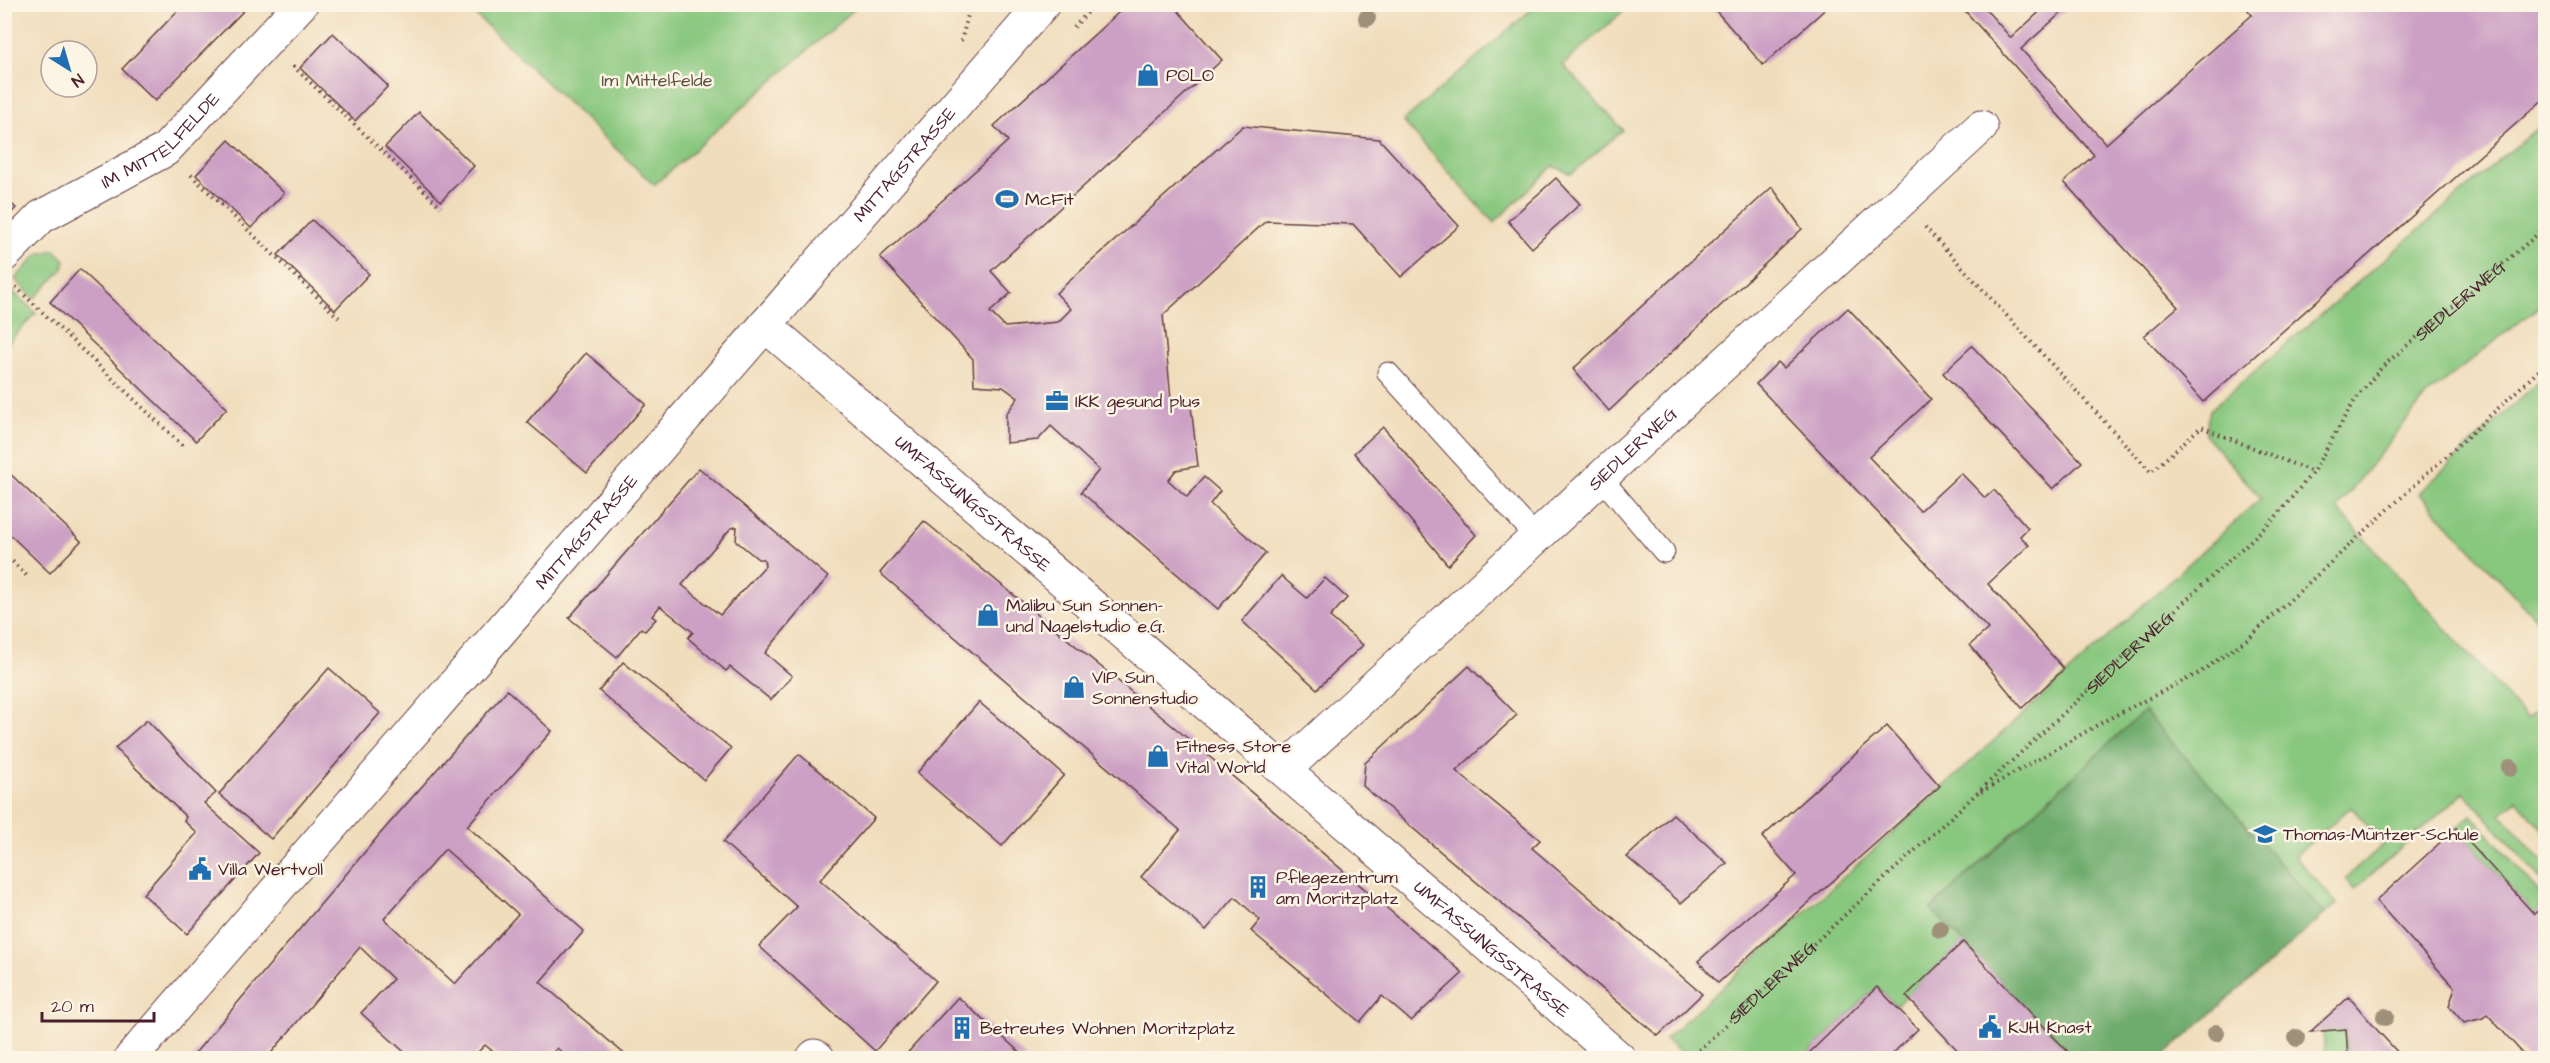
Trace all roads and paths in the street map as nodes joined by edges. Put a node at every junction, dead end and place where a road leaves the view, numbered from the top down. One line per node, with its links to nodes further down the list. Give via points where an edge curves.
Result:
1 (301, 4): 3 (street, IM MITTELFELDE)
2 (1043, 4): 11 (street, MITTAGSTRASSE)
3 (266, 40): 5 (street, IM MITTELFELDE); 7 (path)
4 (1981, 127): 6 (street, SIEDLERWEG)
5 (165, 150): 9 (street, IM MITTELFELDE, via 41,217); 10 (path)
6 (1901, 201): 15 (path, via 2151,472 2201,427); 16 (street, SIEDLERWEG)
7 (441, 207)
8 (2546, 227): 15 (path, SIEDLERWEG, via 2382,367 2355,400)
9 (9, 269): 14 (path)
10 (339, 318)
11 (765, 325): 21 (street, UMFASSUNGSSTRASSE); 23 (street, MITTAGSTRASSE)
12 (2546, 364): 22 (path, via 2250,637 2199,673)
13 (1388, 373): 17 (lane)
14 (183, 446)
15 (2313, 472): 22 (path, SIEDLERWEG, via 2274,519)
16 (1602, 479): 17 (street, SIEDLERWEG); 18 (lane)
17 (1537, 538): 21 (street, SIEDLERWEG)
18 (1664, 552)
19 (4, 553): 20 (path)
20 (28, 577)
21 (1284, 770): 24 (street, UMFASSUNGSSTRASSE)
22 (1974, 795): 25 (path, SIEDLERWEG)
23 (131, 1059)
24 (1619, 1059)
25 (1690, 1059)

